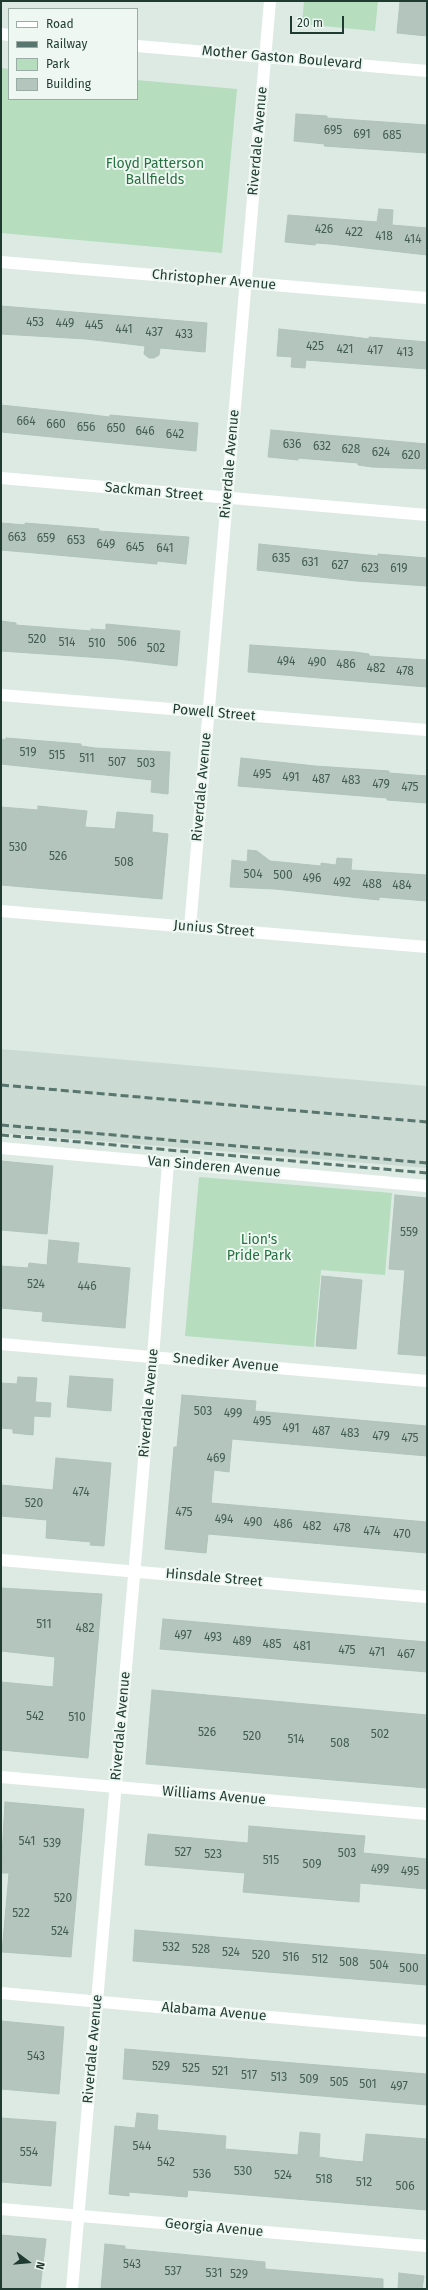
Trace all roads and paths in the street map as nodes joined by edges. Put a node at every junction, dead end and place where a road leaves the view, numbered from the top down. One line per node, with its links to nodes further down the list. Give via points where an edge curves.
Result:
1 (270, 1): 3 (street, Riverdale Avenue)
2 (138, 46): 3 (street, Mother Gaston Boulevard)
3 (265, 57): 4 (street, Mother Gaston Boulevard); 6 (street, Riverdale Avenue)
4 (427, 71)
5 (1, 262): 6 (street, Christopher Avenue)
6 (246, 283): 7 (street, Christopher Avenue); 9 (street, Riverdale Avenue)
7 (427, 298)
8 (1, 478): 9 (street, Sackman Street)
9 (227, 498): 10 (street, Sackman Street); 12 (street, Riverdale Avenue)
10 (427, 515)
11 (1, 695): 12 (street, Powell Street)
12 (208, 713): 13 (street, Powell Street); 15 (street, Riverdale Avenue)
13 (427, 730)
14 (1, 911): 15 (street, Junius Street)
15 (190, 927): 16 (street, Junius Street)
16 (427, 947)
17 (1, 1148): 18 (street, Van Sinderen Avenue)
18 (168, 1163): 19 (street, Van Sinderen Avenue); 21 (street, Riverdale Avenue)
19 (427, 1186)
20 (1, 1344): 21 (street, Snediker Avenue)
21 (153, 1357): 22 (street, Snediker Avenue); 24 (street, Riverdale Avenue)
22 (427, 1381)
23 (1, 1560): 24 (street, Hinsdale Street)
24 (134, 1572): 25 (street, Hinsdale Street); 27 (street, Riverdale Avenue)
25 (427, 1597)
26 (1, 1777): 27 (street, Williams Avenue)
27 (116, 1787): 28 (street, Williams Avenue); 30 (street, Riverdale Avenue)
28 (427, 1814)
29 (1, 1993): 30 (street, Alabama Avenue)
30 (97, 2001): 31 (street, Alabama Avenue); 33 (street, Riverdale Avenue)
31 (427, 2031)
32 (1, 2209): 33 (street, Georgia Avenue)
33 (78, 2216): 34 (street, Georgia Avenue); 35 (street, Riverdale Avenue)
34 (427, 2246)
35 (72, 2289)

